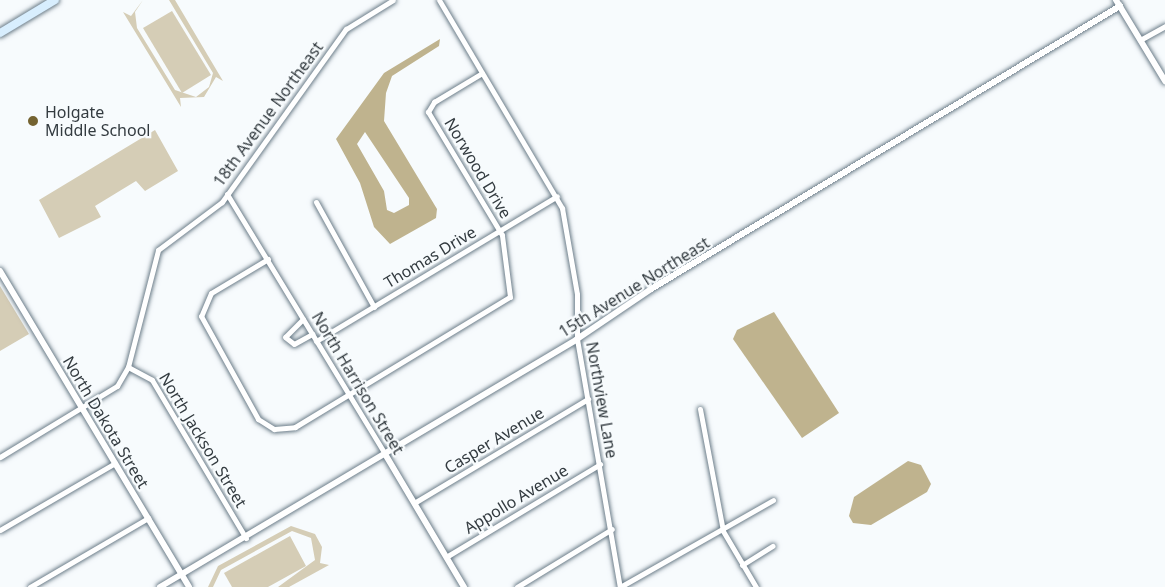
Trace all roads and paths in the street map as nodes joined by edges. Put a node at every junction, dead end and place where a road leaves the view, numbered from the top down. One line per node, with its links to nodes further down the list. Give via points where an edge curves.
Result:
1 (55, 0): 6 (main road)
2 (393, 0): 10 (street, 18th Avenue Northeast, via 346,29)
3 (439, 0): 8 (street, Northview Lane)
4 (1118, 3): 7 (street); 19 (street, 15th Avenue Northeast, via 651,289)
5 (1165, 26): 7 (street)
6 (0, 33)
7 (1140, 40): 9 (street)
8 (482, 73): 11 (street, Northview Lane); 13 (street, Norwood Drive, via 434,102 428,112)
9 (1165, 81)
10 (227, 194): 14 (street, North Harrison Street); 21 (street, 18th Avenue Northeast, via 158,250)
11 (556, 196): 13 (street, Thomas Drive); 19 (street, Northview Lane, via 578,294)
12 (316, 202): 16 (street)
13 (500, 231): 16 (street, Thomas Drive); 22 (street, Norwood Drive, via 513,286 510,297)
14 (268, 259): 17 (street, North Harrison Street); 22 (street, Norwood Drive, via 207,297 201,316 206,333 258,419 269,428 295,427)
15 (0, 271): 24 (street, North Dakota Street)
16 (374, 307): 20 (street, Thomas Drive)
17 (303, 319): 18 (street, North Harrison Street); 18 (street, via 288,328 285,338 294,344)
18 (312, 334): 20 (street, North Harrison Street)
19 (577, 339): 23 (street, Northview Lane); 26 (street, 15th Avenue Northeast)
20 (316, 341): 22 (street, North Harrison Street)
21 (128, 367): 24 (street, 18th Avenue Northeast, via 117,386); 36 (street, North Jackson Street, via 150,377)
22 (349, 395): 26 (street, North Harrison Street)
23 (588, 399): 29 (street, Northview Lane); 31 (street, Casper Avenue)
24 (83, 409): 27 (street, 18th Avenue Northeast); 28 (street, North Dakota Street)
25 (700, 409): 35 (street)
26 (384, 454): 31 (street, North Harrison Street); 36 (street, 15th Avenue Northeast)
27 (0, 457)
28 (115, 463): 32 (street, North Dakota Street); 33 (street)
29 (600, 464): 34 (street, Northview Lane); 38 (street, Appollo Avenue)
30 (773, 500): 35 (street)
31 (414, 503): 38 (street, North Harrison Street)
32 (148, 518): 40 (street, North Dakota Street); 41 (street)
33 (0, 530)
34 (612, 530): 45 (street); 46 (street, Northview Lane)
35 (723, 531): 39 (street); 46 (street)
36 (246, 538): 40 (street, 15th Avenue Northeast)
37 (773, 546): 39 (street)
38 (446, 557): 44 (street, North Harrison Street)
39 (742, 565): 47 (street)
40 (182, 575): 42 (street, 15th Avenue Northeast); 43 (street, North Dakota Street)
41 (30, 587)
42 (160, 587)
43 (189, 587)
44 (464, 587)
45 (517, 587)
46 (620, 587)
47 (756, 587)

